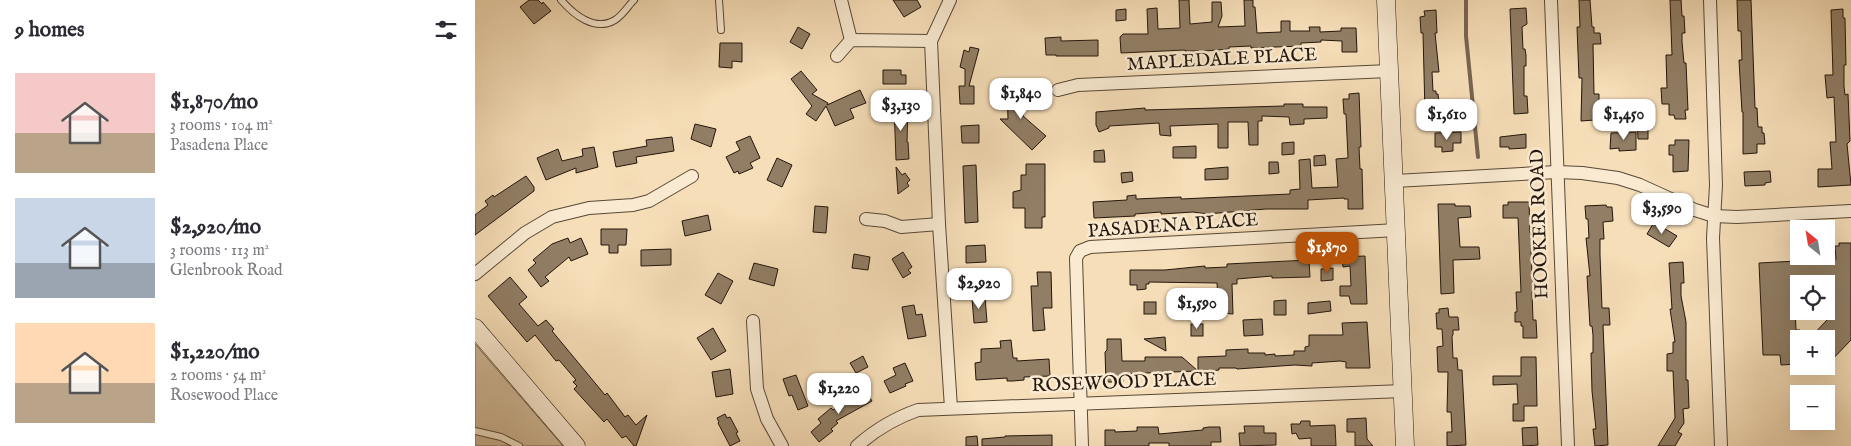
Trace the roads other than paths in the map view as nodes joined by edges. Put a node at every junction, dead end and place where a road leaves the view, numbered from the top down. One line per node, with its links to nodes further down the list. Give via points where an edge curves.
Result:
1 (561, 0): 2 (lane, via 577,16 603,24 615,19)
2 (634, 0)
3 (719, 0): 9 (lane)
4 (841, 0): 10 (street)
5 (950, 0): 11 (street)
6 (1386, 0): 13 (main road)
7 (1551, 0): 15 (street, HOOKER ROAD)
8 (1710, 0): 19 (street, via 1717,184)
9 (721, 30)
10 (851, 40): 11 (street); 12 (street)
11 (931, 41): 21 (street)
12 (837, 56)
13 (1389, 71): 14 (street, MAPLEDALE PLACE, via 1078,85); 17 (main road)
14 (1058, 90)
15 (1557, 172): 17 (street); 19 (street, via 1618,178); 36 (street, HOOKER ROAD)
16 (692, 176): 23 (street, via 649,201 589,208 552,217 525,233)
17 (1395, 181): 22 (main road)
18 (1851, 211): 19 (street)
19 (1714, 216): 37 (street)
20 (867, 219): 21 (street, via 901,227)
21 (939, 224): 28 (street)
22 (1397, 230): 26 (main road); 27 (street, PASADENA PLACE, via 1089,247 1080,251 1076,258)
23 (475, 274)
24 (753, 322): 32 (street, via 757,389 767,419)
25 (475, 328): 31 (main road)
26 (1403, 391): 27 (street, ROSEWOOD PLACE); 35 (main road)
27 (1080, 404): 28 (street, ROSEWOOD PLACE); 34 (street)
28 (951, 408): 33 (street, ROSEWOOD PLACE, via 918,410 899,417)
29 (475, 431): 30 (lane, via 501,437)
30 (519, 446)
31 (576, 446)
32 (782, 446)
33 (857, 446)
34 (1082, 446)
35 (1405, 446)
36 (1568, 446)
37 (1721, 446)

